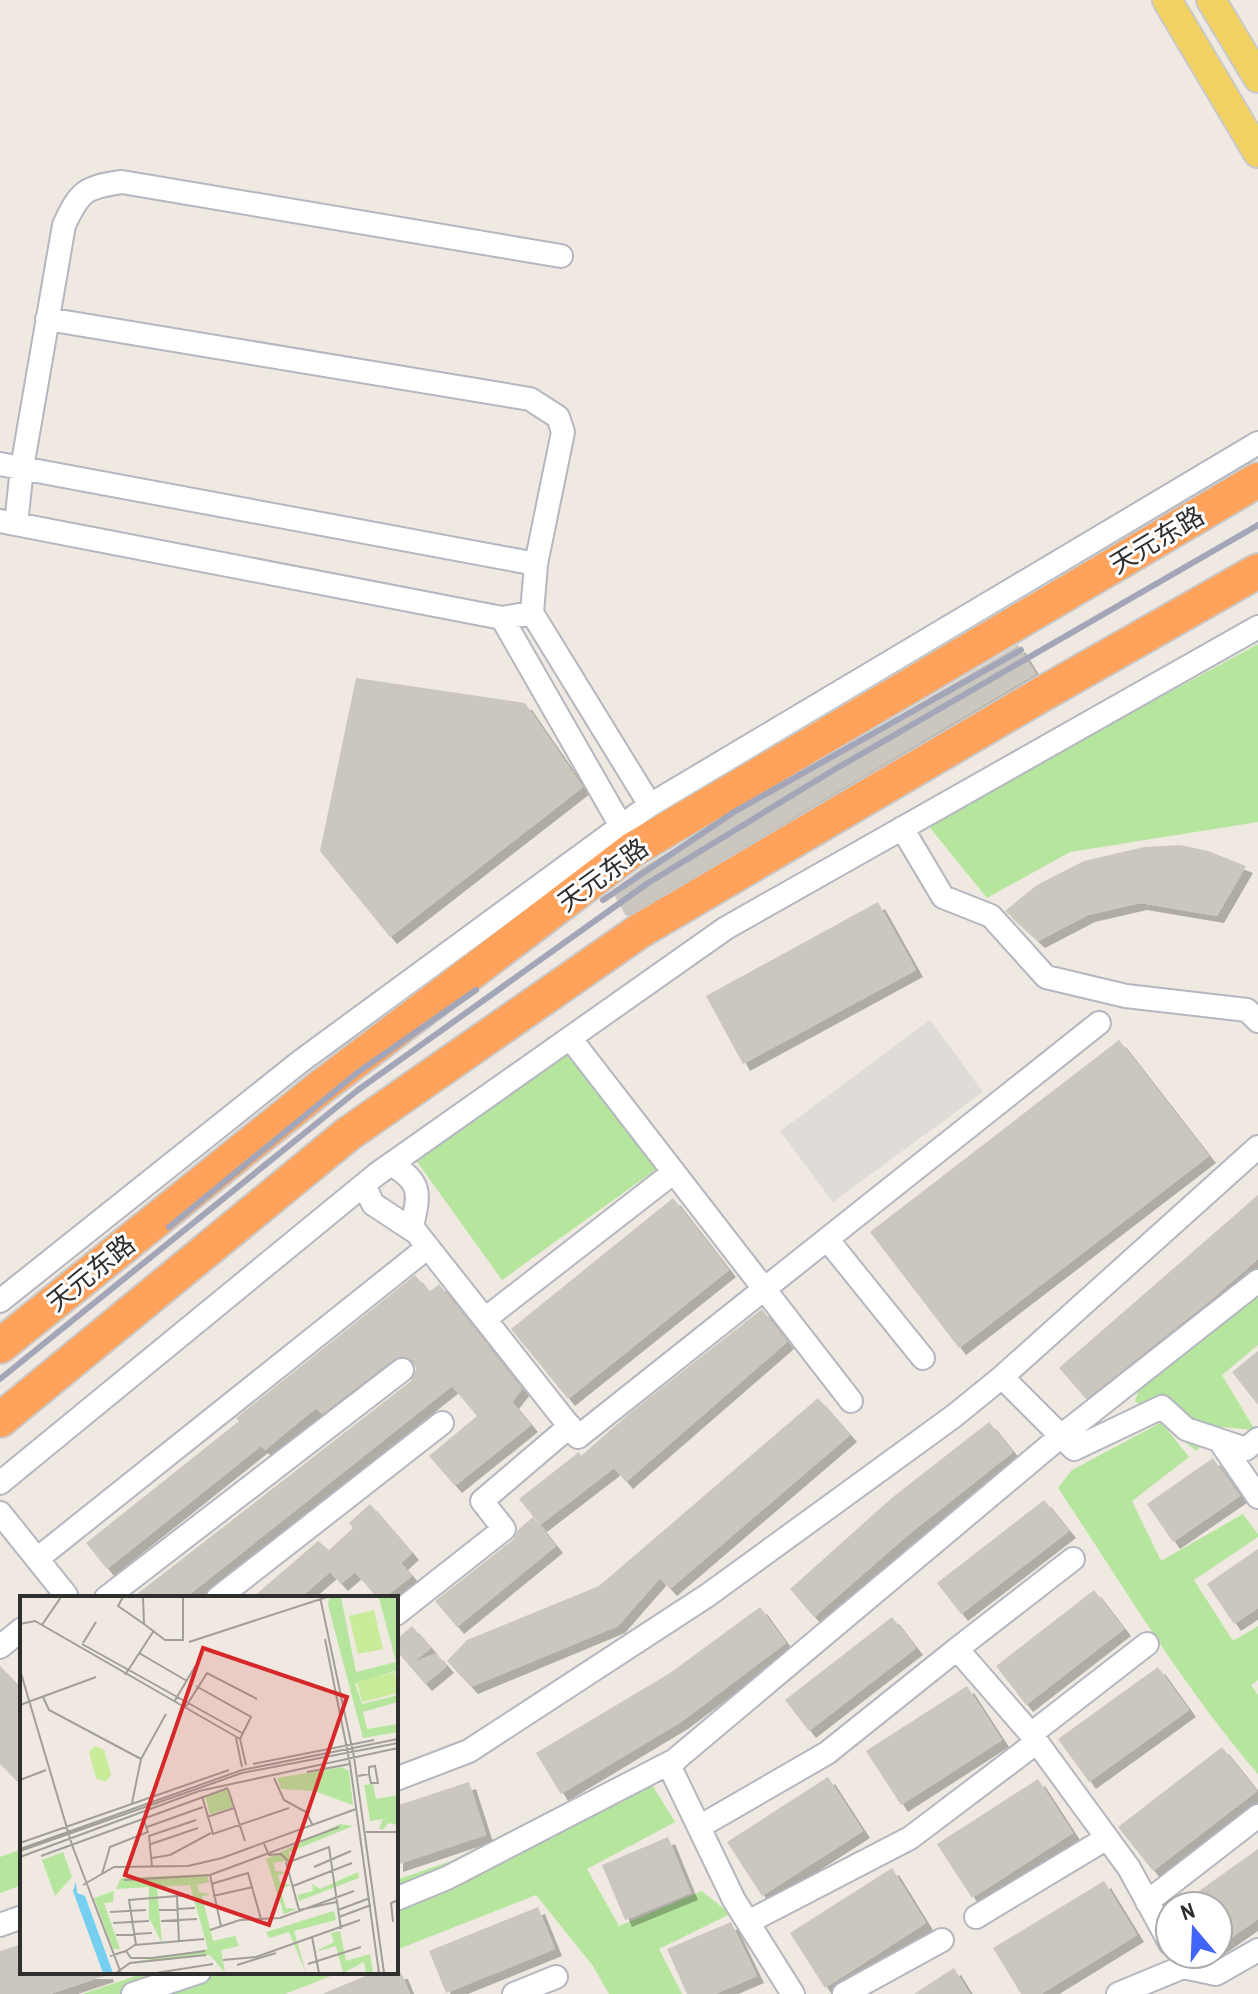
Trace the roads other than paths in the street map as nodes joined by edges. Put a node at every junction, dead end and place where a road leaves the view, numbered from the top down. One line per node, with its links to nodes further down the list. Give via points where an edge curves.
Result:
1 (1167, 0): 4 (main road)
2 (1211, 0): 3 (main road)
3 (1258, 78)
4 (1258, 153)
5 (561, 256): 6 (street, via 122,182 92,186 74,203 64,225)
6 (47, 319): 8 (street); 11 (street, via 530,399 558,417 563,432)
7 (1258, 443): 16 (street, 天元东路)
8 (11, 466): 10 (street); 11 (street)
9 (1258, 480): 32 (highway, 天元东路, via 632,850 321,1087)
10 (8, 522): 14 (street)
11 (536, 564): 13 (street)
12 (1258, 571): 37 (highway, via 641,930 348,1134)
13 (532, 613): 14 (street); 16 (street)
14 (502, 618): 17 (street)
15 (1258, 627): 18 (street)
16 (650, 805): 17 (street, 天元东路)
17 (621, 826): 30 (street, 天元东路, via 301,1061)
18 (902, 828): 19 (street, via 943,897 991,916 1046,977 1126,996 1247,1010); 21 (street, via 726,928)
19 (1258, 1021)
20 (1099, 1023): 26 (street)
21 (570, 1038): 23 (street); 24 (street)
22 (1258, 1147): 35 (street)
23 (391, 1164): 25 (street); 27 (street, via 410,1176 418,1196 412,1227)
24 (674, 1172): 29 (street); 31 (street)
25 (364, 1185): 27 (street, via 373,1204); 43 (street)
26 (827, 1239): 29 (street); 33 (street)
27 (422, 1240): 31 (street); 46 (street)
28 (1258, 1281): 40 (street)
29 (764, 1289): 36 (street); 39 (street, via 578,1437)
30 (0, 1301)
31 (485, 1319): 39 (street)
32 (0, 1346)
33 (923, 1358)
34 (402, 1370): 49 (street)
35 (1002, 1377): 40 (street); 58 (street, via 708,1595 469,1751)
36 (851, 1401)
37 (0, 1420)
38 (442, 1423): 50 (street)
39 (570, 1426): 51 (street, via 482,1501 504,1529)
40 (1061, 1436): 42 (street, via 1074,1449 1162,1407 1186,1429); 57 (street)
41 (1258, 1439): 42 (street, via 1246,1449)
42 (1219, 1440): 44 (street)
43 (0, 1483)
44 (1258, 1497)
45 (0, 1513): 46 (street)
46 (37, 1559): 48 (street)
47 (1073, 1559): 55 (street)
48 (64, 1596)
49 (109, 1596)
50 (221, 1596)
51 (398, 1612)
52 (20, 1631): 54 (street)
53 (1147, 1644): 56 (street)
54 (0, 1647)
55 (957, 1649): 56 (street); 60 (street, via 827,1753)
56 (1034, 1738): 61 (street); 67 (street, via 910,1838)
57 (677, 1759): 60 (street, via 669,1765); 62 (street)
58 (398, 1778)
59 (1258, 1816): 63 (street)
60 (699, 1827): 67 (street)
61 (1107, 1838): 63 (street); 65 (street)
62 (398, 1898)
63 (1147, 1902): 64 (street)
64 (1154, 1914)
65 (976, 1917)
66 (20, 1918): 68 (street)
67 (748, 1922): 77 (street)
68 (0, 1925)
69 (942, 1940): 78 (street)
70 (1258, 1950): 71 (street)
71 (1234, 1964)
72 (1163, 1970): 79 (street)
73 (193, 1974): 75 (street)
74 (556, 1977): 76 (street)
75 (133, 1994)
76 (514, 1994)
77 (793, 1994)
78 (844, 1994)
79 (1118, 1994)

